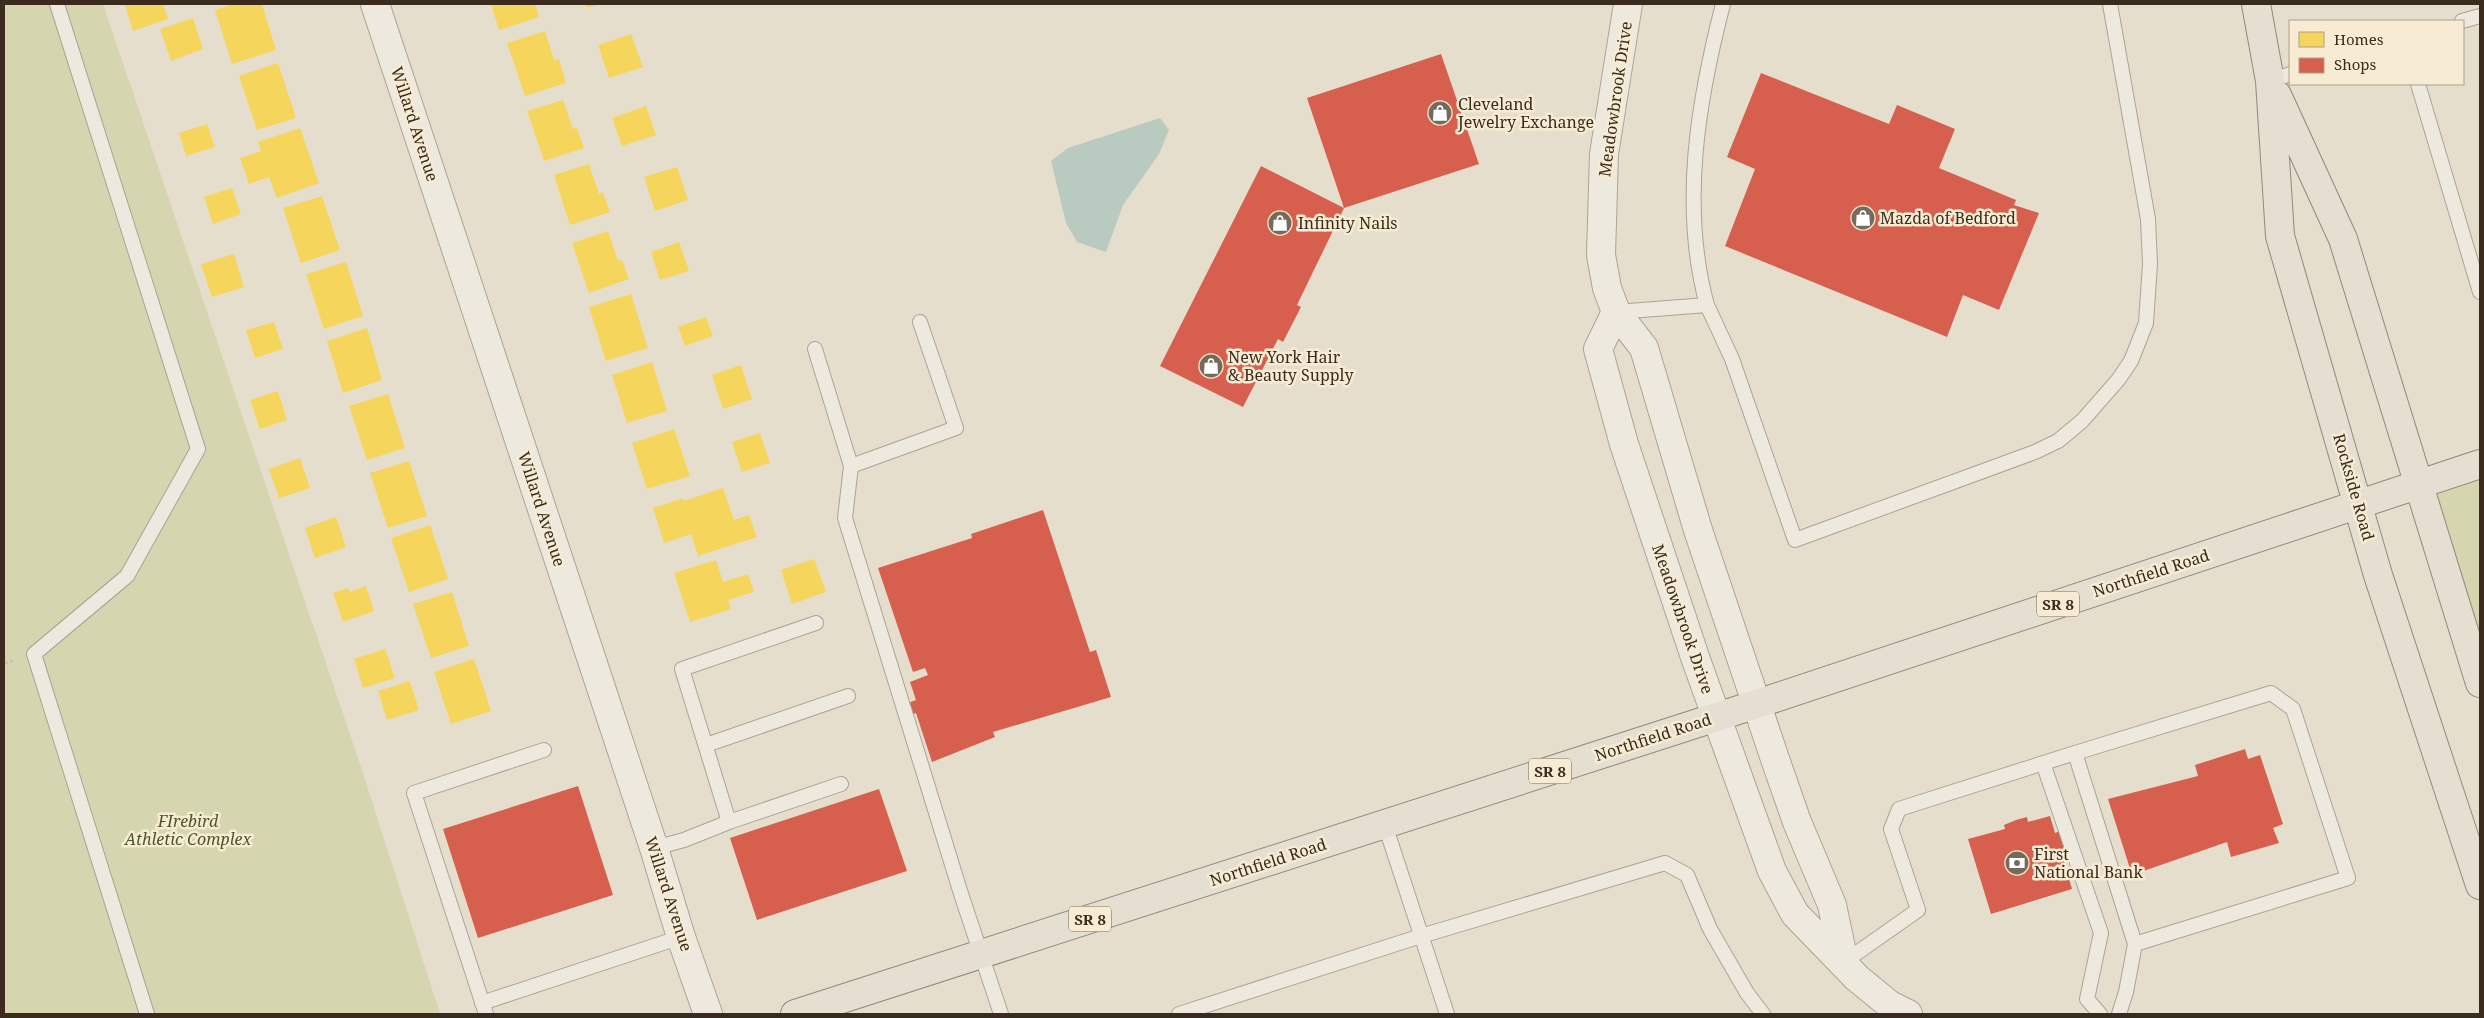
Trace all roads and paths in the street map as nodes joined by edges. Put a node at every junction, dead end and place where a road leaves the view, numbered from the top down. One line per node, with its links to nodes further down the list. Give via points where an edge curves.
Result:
1 (57, 4): 40 (lane, via 198,449 127,576 34,654)
2 (375, 4): 32 (street, Willard Avenue)
3 (1628, 4): 13 (street, Meadowbrook Drive, via 1604,154 1602,255 1607,288)
4 (1723, 4): 12 (lane, via 1697,123 1694,170 1697,253)
5 (2110, 4): 12 (lane, via 2148,219 2150,264 2146,323 2131,361 2118,380 2082,421 2058,441 1796,540 1732,359)
6 (2256, 4): 9 (main road, Rockside Road)
7 (2480, 16): 8 (lane)
8 (2464, 20)
9 (2280, 77): 18 (main road, Rockside Road, via 2343,239); 19 (main road, Rockside Road, via 2280,236)
10 (2418, 85): 11 (lane)
11 (2480, 292)
12 (1707, 305): 13 (lane)
13 (1616, 312): 23 (street, Meadowbrook Drive, via 1644,348 1698,530); 24 (street, Meadowbrook Drive, via 1598,349 1624,444)
14 (920, 322): 17 (lane, via 956,428)
15 (815, 349): 17 (lane)
16 (2480, 464): 18 (main road, Northfield Road / SR 8)
17 (851, 466): 37 (lane, via 845,518)
18 (2418, 486): 19 (main road, Northfield Road / SR 8); 21 (main road, Rockside Road)
19 (2359, 505): 23 (main road, Northfield Road / SR 8); 33 (main road, Rockside Road, via 2378,575)
20 (816, 623): 25 (lane, via 682,669)
21 (2480, 684)
22 (848, 696): 25 (lane)
23 (1757, 704): 24 (main road, Northfield Road / SR 8); 38 (street, Meadowbrook Drive, via 1797,822 1832,905)
24 (1716, 717): 31 (main road, Northfield Road / SR 8); 38 (street, Meadowbrook Drive, via 1772,871 1795,914)
25 (706, 745): 30 (lane)
26 (544, 750): 39 (lane, via 414,793)
27 (2074, 752): 28 (lane); 36 (lane); 36 (lane, via 2271,693 2293,709 2348,878)
28 (2043, 763): 38 (lane, via 1899,809 1891,829 1918,910); 48 (lane, via 2101,933 2086,1000)
29 (842, 784): 30 (lane)
30 (729, 822): 32 (lane)
31 (1385, 824): 34 (lane); 37 (main road, Northfield Road / SR 8)
32 (654, 848): 35 (street, Willard Avenue)
33 (2480, 886)
34 (1421, 936): 44 (lane); 45 (lane); 46 (lane, via 1665,863 1687,875 1710,929)
35 (681, 937): 39 (lane); 41 (street, Willard Avenue)
36 (2135, 944): 49 (lane)
37 (982, 954): 42 (main road, Northfield Road / SR 8); 43 (lane)
38 (1844, 962): 47 (street, Meadowbrook Drive, via 1857,978 1890,1005)
39 (484, 1009)
40 (148, 1014)
41 (708, 1014)
42 (795, 1014)
43 (1001, 1014)
44 (1179, 1014)
45 (1447, 1014)
46 (1763, 1014)
47 (1908, 1014)
48 (2100, 1014)
49 (2119, 1014)

